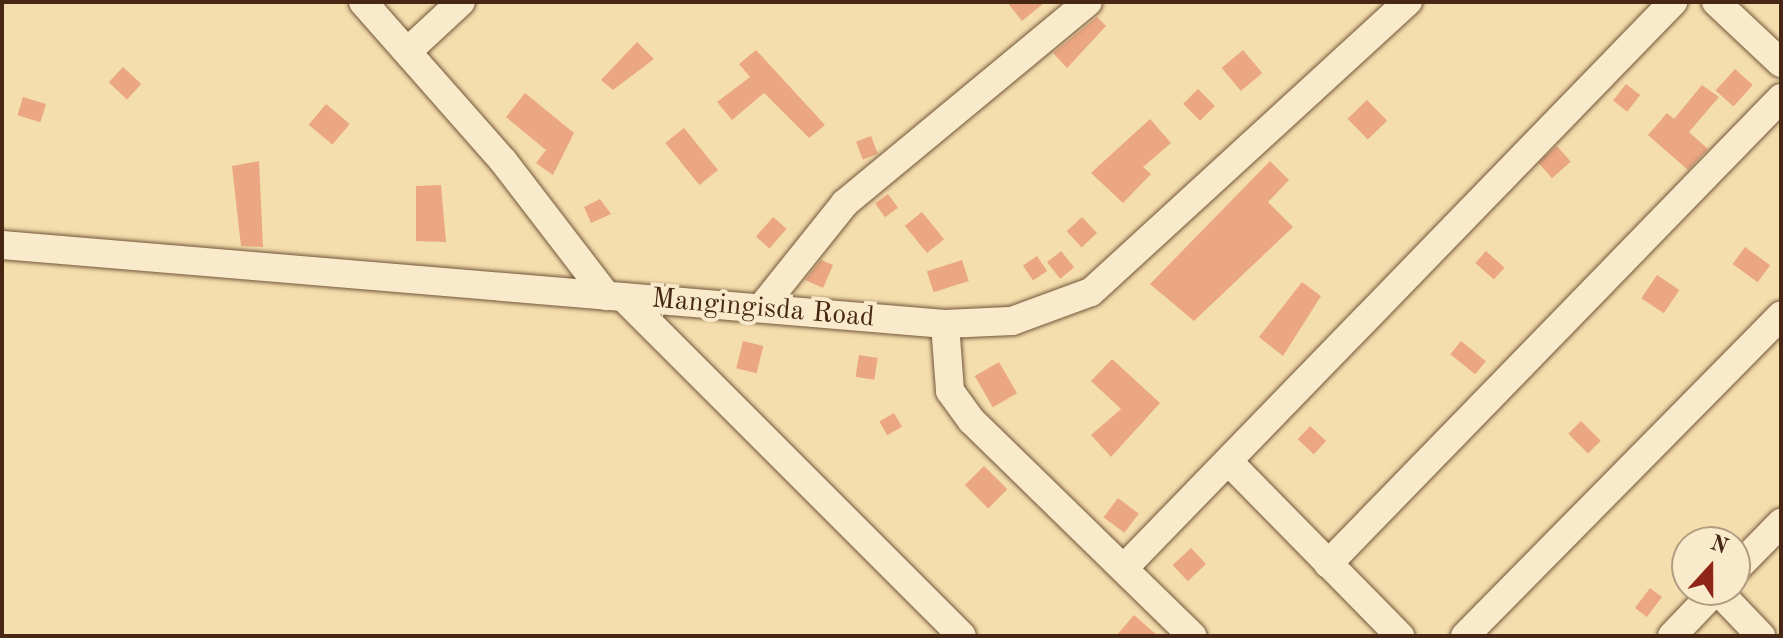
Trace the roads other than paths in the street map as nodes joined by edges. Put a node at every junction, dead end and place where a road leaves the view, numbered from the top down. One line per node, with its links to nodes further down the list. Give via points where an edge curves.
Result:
1 (363, 2): 7 (street)
2 (461, 2): 7 (street)
3 (1088, 2): 12 (street, via 845,203)
4 (1408, 2): 14 (street, Mangingisda Road, via 1091,292 1012,321)
5 (1673, 2): 15 (street)
6 (1716, 2): 8 (street)
7 (408, 51): 11 (street)
8 (1781, 63)
9 (1781, 98): 18 (street)
10 (2, 245): 11 (street, Mangingisda Road)
11 (615, 296): 12 (street, Mangingisda Road); 22 (street)
12 (761, 308): 14 (street, Mangingisda Road)
13 (1781, 316): 25 (street)
14 (945, 324): 19 (street, via 955,400)
15 (1230, 463): 18 (street); 19 (street)
16 (1781, 523): 17 (street)
17 (1751, 554)
18 (1328, 564): 24 (street)
19 (1124, 568): 23 (street)
20 (1701, 606): 26 (street)
21 (1732, 606): 27 (street)
22 (962, 636)
23 (1192, 636)
24 (1400, 636)
25 (1465, 636)
26 (1672, 636)
27 (1761, 636)

